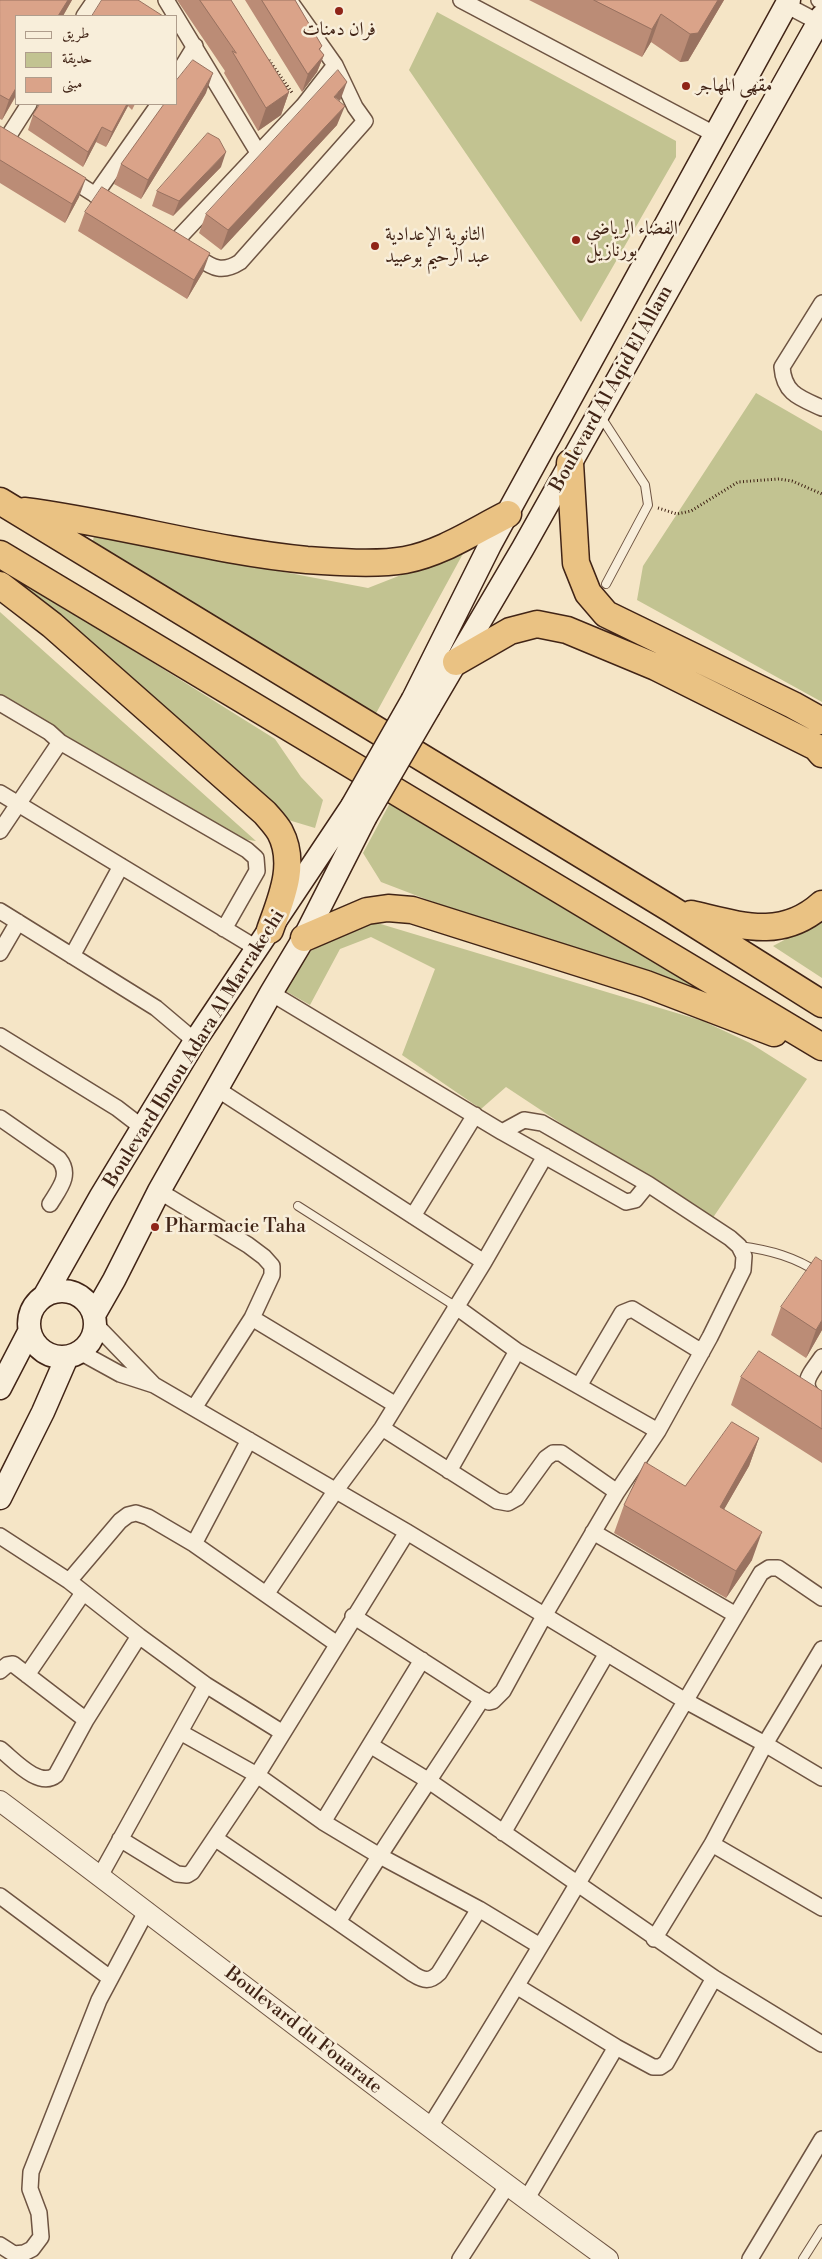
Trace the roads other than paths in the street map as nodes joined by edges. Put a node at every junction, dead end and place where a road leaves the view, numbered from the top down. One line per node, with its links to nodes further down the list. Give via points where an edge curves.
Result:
1 (95, 0): 7 (street)
2 (166, 0): 8 (street)
3 (289, 0): 11 (street)
4 (471, 2): 15 (street)
5 (787, 2): 6 (street); 15 (main road, Boulevard Al Aqid El Allam)
6 (821, 13): 26 (main road, Boulevard Al Aqid El Allam)
7 (85, 15)
8 (175, 15)
9 (178, 19): 10 (street)
10 (195, 46): 12 (street); 18 (street)
11 (334, 65): 18 (street); 23 (street, via 365,121 240,262 228,269 216,268)
12 (178, 74)
13 (28, 105): 16 (street)
14 (158, 105): 20 (street)
15 (716, 135): 29 (main road, Boulevard Al Aqid El Allam)
16 (3, 137): 17 (street)
17 (22, 150)
18 (258, 154): 23 (street)
19 (55, 170): 20 (street)
20 (95, 194): 21 (street)
21 (127, 214)
22 (158, 233): 23 (street)
23 (174, 243)
24 (822, 303): 25 (street, via 782,367 788,388)
25 (822, 408)
26 (598, 413): 27 (main road, Boulevard Al Aqid El Allam); 31 (lane, via 645,485 648,505)
27 (570, 463): 33 (main road, Boulevard Al Aqid El Allam); 36 (highway, via 576,563 588,593 606,614)
28 (7, 505): 29 (highway, via 273,556 338,563 404,560 441,550); 45 (highway)
29 (508, 514): 35 (main road, Boulevard Al Aqid El Allam)
30 (0, 554): 57 (highway)
31 (606, 584)
32 (0, 585): 50 (highway, via 52,625 265,813 280,832 288,858 286,885)
33 (456, 662): 35 (main road, Boulevard Al Aqid El Allam); 38 (highway, via 510,631 537,624 567,630 656,666)
34 (0, 703): 37 (street)
35 (421, 704): 41 (main road, bridge)
36 (822, 722)
37 (60, 742): 40 (street); 48 (street, via 256,858 257,872)
38 (822, 754)
39 (0, 793): 40 (street)
40 (19, 804): 42 (street); 43 (street)
41 (359, 812): 49 (main road, Boulevard Ibnou Adara Al Marrakechi); 50 (main road, Boulevard Ibnou Adara Al Marrakechi)
42 (0, 831)
43 (122, 866): 48 (street); 52 (street)
44 (822, 904): 45 (highway, via 811,914 787,926 765,929)
45 (671, 909): 54 (highway)
46 (0, 911): 47 (street)
47 (18, 922): 51 (street); 52 (street)
48 (224, 929): 50 (street)
49 (304, 938): 53 (main road, Boulevard Ibnou Adara Al Marrakechi); 58 (highway, via 367,911 388,908 412,910 646,984 767,1030)
50 (264, 940): 56 (main road, Boulevard Ibnou Adara Al Marrakechi)
51 (0, 953)
52 (72, 956): 56 (street, via 156,1008)
53 (271, 993): 59 (main road, Boulevard Ibnou Adara Al Marrakechi); 60 (street)
54 (822, 1004)
55 (0, 1036): 62 (street, via 117,1108)
56 (195, 1041): 62 (main road, Boulevard Ibnou Adara Al Marrakechi)
57 (822, 1047)
58 (822, 1056)
59 (217, 1089): 66 (main road, Boulevard Ibnou Adara Al Marrakechi); 69 (street)
60 (475, 1115): 63 (street); 69 (street)
61 (0, 1118): 67 (street, via 64,1165 64,1180)
62 (143, 1128): 73 (main road, Boulevard Ibnou Adara Al Marrakechi)
63 (502, 1132): 64 (street); 65 (street, via 524,1120 542,1123)
64 (544, 1156): 65 (street, via 626,1202 635,1200); 71 (street)
65 (648, 1184): 70 (street)
66 (159, 1191): 75 (street, via 248,1245 272,1266 272,1275); 76 (main road, Boulevard Ibnou Adara Al Marrakechi)
67 (50, 1204)
68 (298, 1206): 74 (lane)
69 (413, 1216): 71 (street)
70 (739, 1246): 72 (lane, via 790,1257); 79 (street, via 744,1256 743,1270)
71 (484, 1262): 74 (street)
72 (822, 1276)
73 (45, 1295): 76 (main road, via 56,1291 74,1294 88,1304); 77 (main road, via 31,1311)
74 (455, 1306): 78 (street); 86 (street)
75 (252, 1318): 86 (street); 87 (street)
76 (94, 1319): 80 (main road, via 93,1335 88,1345); 82 (street)
77 (29, 1332): 80 (main road, via 44,1352 55,1357); 84 (main road)
78 (517, 1351): 83 (street); 91 (street)
79 (702, 1352): 83 (street, via 632,1309 627,1310 622,1313); 89 (street)
80 (74, 1355): 82 (street); 94 (main road)
81 (822, 1357): 85 (street, via 807,1378 806,1387 810,1396)
82 (154, 1385): 87 (street)
83 (579, 1386): 89 (street)
84 (0, 1388)
85 (822, 1403)
86 (396, 1405): 88 (street)
87 (194, 1408): 90 (street)
88 (382, 1428): 91 (street); 92 (street)
89 (658, 1431): 93 (street)
90 (249, 1440): 92 (street); 98 (street)
91 (449, 1471): 93 (street, via 496,1501 508,1503 517,1498 546,1458 561,1452)
92 (336, 1490): 95 (street); 101 (street)
93 (617, 1492): 96 (street)
94 (0, 1498)
95 (407, 1532): 104 (street); 105 (street)
96 (593, 1532): 103 (street); 105 (street)
97 (0, 1536): 99 (street)
98 (194, 1544): 99 (street, via 148,1517 136,1513 128,1515); 101 (street)
99 (69, 1581): 100 (street)
100 (83, 1593): 106 (street); 112 (street)
101 (267, 1593): 107 (street)
102 (822, 1598): 103 (street, via 778,1568 769,1568 761,1573)
103 (736, 1615): 115 (street)
104 (354, 1616): 107 (street); 110 (street)
105 (544, 1616): 109 (street); 114 (street, via 503,1691 493,1701)
106 (139, 1636): 113 (street); 116 (street)
107 (337, 1644): 118 (street)
108 (822, 1649): 119 (street)
109 (607, 1653): 115 (street); 127 (street)
110 (422, 1660): 114 (street); 120 (street)
111 (0, 1671): 112 (street, via 13,1664)
112 (27, 1675): 116 (street)
113 (206, 1685): 117 (street); 118 (street)
114 (482, 1699): 124 (street)
115 (684, 1700): 119 (street); 133 (street)
116 (86, 1720): 121 (street, via 52,1779 31,1774)
117 (180, 1732): 122 (street); 128 (street)
118 (283, 1733): 122 (street)
119 (765, 1744): 123 (street); 130 (street)
120 (370, 1745): 124 (street); 126 (street)
121 (0, 1749)
122 (256, 1775): 126 (street); 129 (street)
123 (822, 1778)
124 (429, 1782): 127 (street); 131 (street)
125 (0, 1801): 132 (street, Boulevard du Fouarate)
126 (323, 1822): 131 (street)
127 (503, 1833): 133 (street)
128 (120, 1839): 129 (street, via 181,1875 192,1872); 132 (street)
129 (216, 1839): 138 (street)
130 (712, 1844): 135 (street); 139 (street)
131 (378, 1855): 136 (street); 138 (street)
132 (100, 1876): 137 (street, Boulevard du Fouarate)
133 (576, 1883): 139 (street); 140 (street)
134 (0, 1896): 141 (street)
135 (822, 1908)
136 (479, 1909): 138 (street, via 439,1972 428,1980 417,1977); 140 (street)
137 (147, 1910): 141 (street); 146 (street, Boulevard du Fouarate)
138 (338, 1922)
139 (654, 1939): 142 (street)
140 (540, 1946): 143 (street)
141 (110, 1978): 151 (street, via 47,2126 31,2172 30,2190 39,2213 41,2236 32,2249 24,2253 14,2254)
142 (714, 1978): 144 (street); 145 (street, via 666,2063 653,2067)
143 (518, 1986): 145 (street); 146 (street)
144 (822, 2044)
145 (616, 2047): 149 (street)
146 (429, 2128): 148 (street, Boulevard du Fouarate)
147 (822, 2138): 154 (street)
148 (507, 2186): 149 (street, Boulevard du Fouarate); 152 (street)
149 (526, 2200): 153 (street, Boulevard du Fouarate)
150 (822, 2229): 155 (lane)
151 (1, 2248)
152 (460, 2259)
153 (608, 2259)
154 (750, 2259)
155 (803, 2259)

